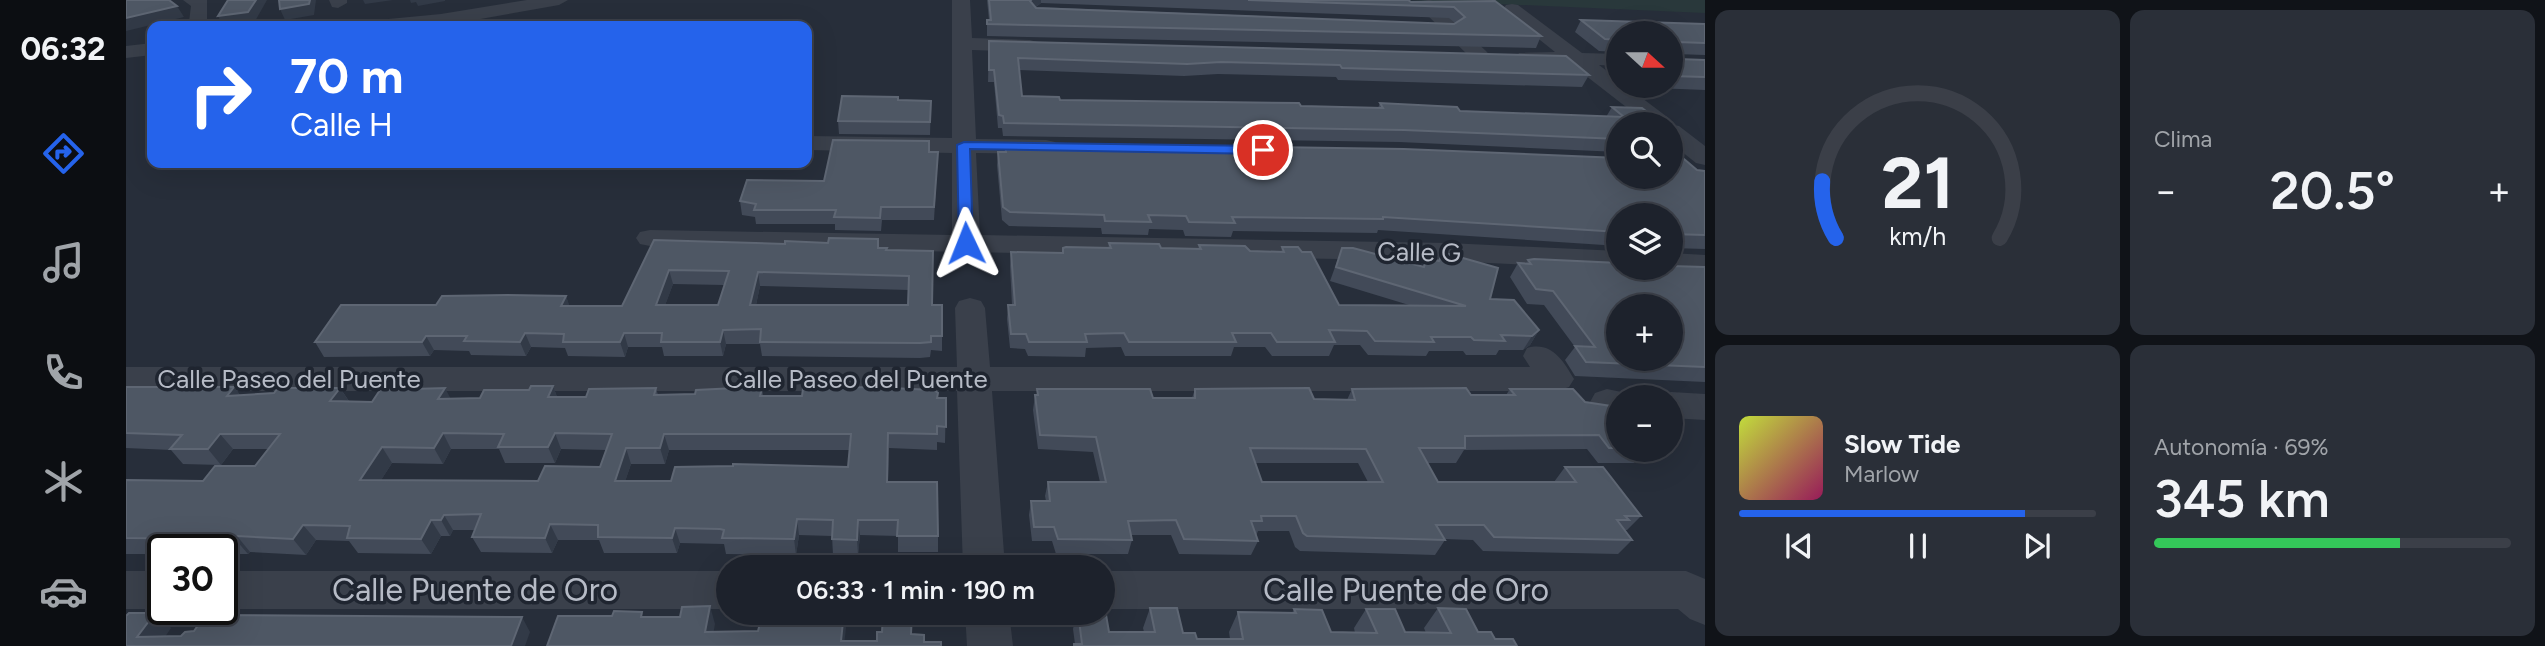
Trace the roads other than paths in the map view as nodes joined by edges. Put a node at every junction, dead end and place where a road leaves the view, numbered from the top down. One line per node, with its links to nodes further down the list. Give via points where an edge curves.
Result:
1 (192, 0): 6 (street, via 200,2)
2 (559, 0): 7 (street)
3 (961, 0): 11 (street)
4 (1427, 5): 9 (street)
5 (1512, 9): 16 (street)
6 (198, 21)
7 (431, 21)
8 (1422, 26): 9 (street)
9 (1449, 27): 15 (street)
10 (1046, 40): 11 (street)
11 (962, 44): 21 (street)
12 (147, 50): 13 (street)
13 (126, 52)
14 (1452, 55): 15 (street)
15 (1494, 56): 16 (street)
16 (1577, 59): 17 (street); 18 (street)
17 (1606, 60)
18 (1646, 112)
19 (1683, 141): 23 (street)
20 (812, 143): 21 (street)
21 (964, 145): 22 (street); 27 (street)
22 (1072, 147)
23 (1705, 158)
24 (1683, 165): 25 (street)
25 (1705, 166)
26 (650, 238): 27 (street, Calle G)
27 (966, 243): 28 (street, Calle G)
28 (1606, 259)
29 (1683, 263): 30 (street)
30 (1705, 264)
31 (970, 308): 34 (street)
32 (1539, 356): 34 (street, Calle Paseo del Puente, via 1557,379)
33 (126, 379): 34 (street, Calle Paseo del Puente)
34 (972, 379): 37 (street)
35 (1683, 406): 36 (street)
36 (1705, 407)
37 (983, 555)
38 (126, 590): 39 (street)
39 (147, 590)
40 (238, 590): 41 (street, Calle Puente de Oro)
41 (716, 590)
42 (1115, 590): 43 (street, Calle Puente de Oro, via 1686,590)
43 (1705, 605)
44 (988, 625): 45 (street)
45 (990, 646)

